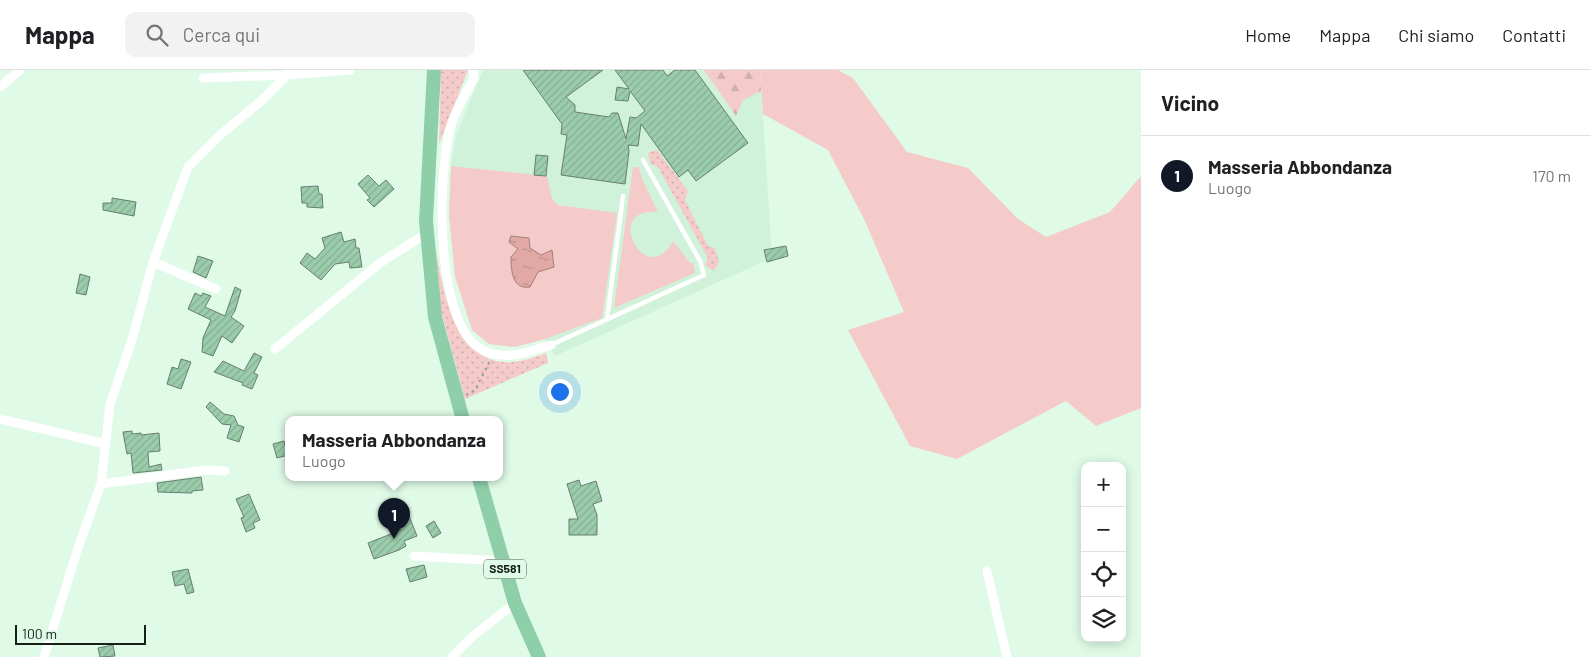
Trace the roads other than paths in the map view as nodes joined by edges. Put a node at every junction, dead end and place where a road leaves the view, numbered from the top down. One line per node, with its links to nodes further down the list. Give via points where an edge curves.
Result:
1 (20, 70): 7 (street)
2 (350, 70): 5 (street)
3 (434, 70): 10 (main road)
4 (473, 70): 14 (street, via 474,78 452,122 443,178 444,264 450,293 465,334 476,346 494,354 519,355)
5 (287, 72): 6 (street); 11 (street, via 260,102 220,134 188,167)
6 (203, 78)
7 (0, 87)
8 (643, 160): 13 (lane, via 700,261 704,275)
9 (623, 196): 13 (lane)
10 (427, 233): 15 (street, via 380,263); 16 (main road, via 435,317)
11 (152, 262): 12 (street); 18 (street, via 132,340 110,404)
12 (216, 289)
13 (606, 319): 14 (lane)
14 (551, 344)
15 (275, 349)
16 (462, 416)
17 (0, 419): 18 (street)
18 (106, 444): 21 (street)
19 (225, 471): 21 (street, via 206,470)
20 (480, 481): 23 (main road, SS581)
21 (101, 484): 26 (street)
22 (414, 556): 23 (street)
23 (503, 561): 25 (main road, SS581)
24 (986, 570): 29 (street)
25 (515, 603): 27 (street); 28 (main road, SS581)
26 (44, 657)
27 (452, 657)
28 (539, 657)
29 (1006, 657)

